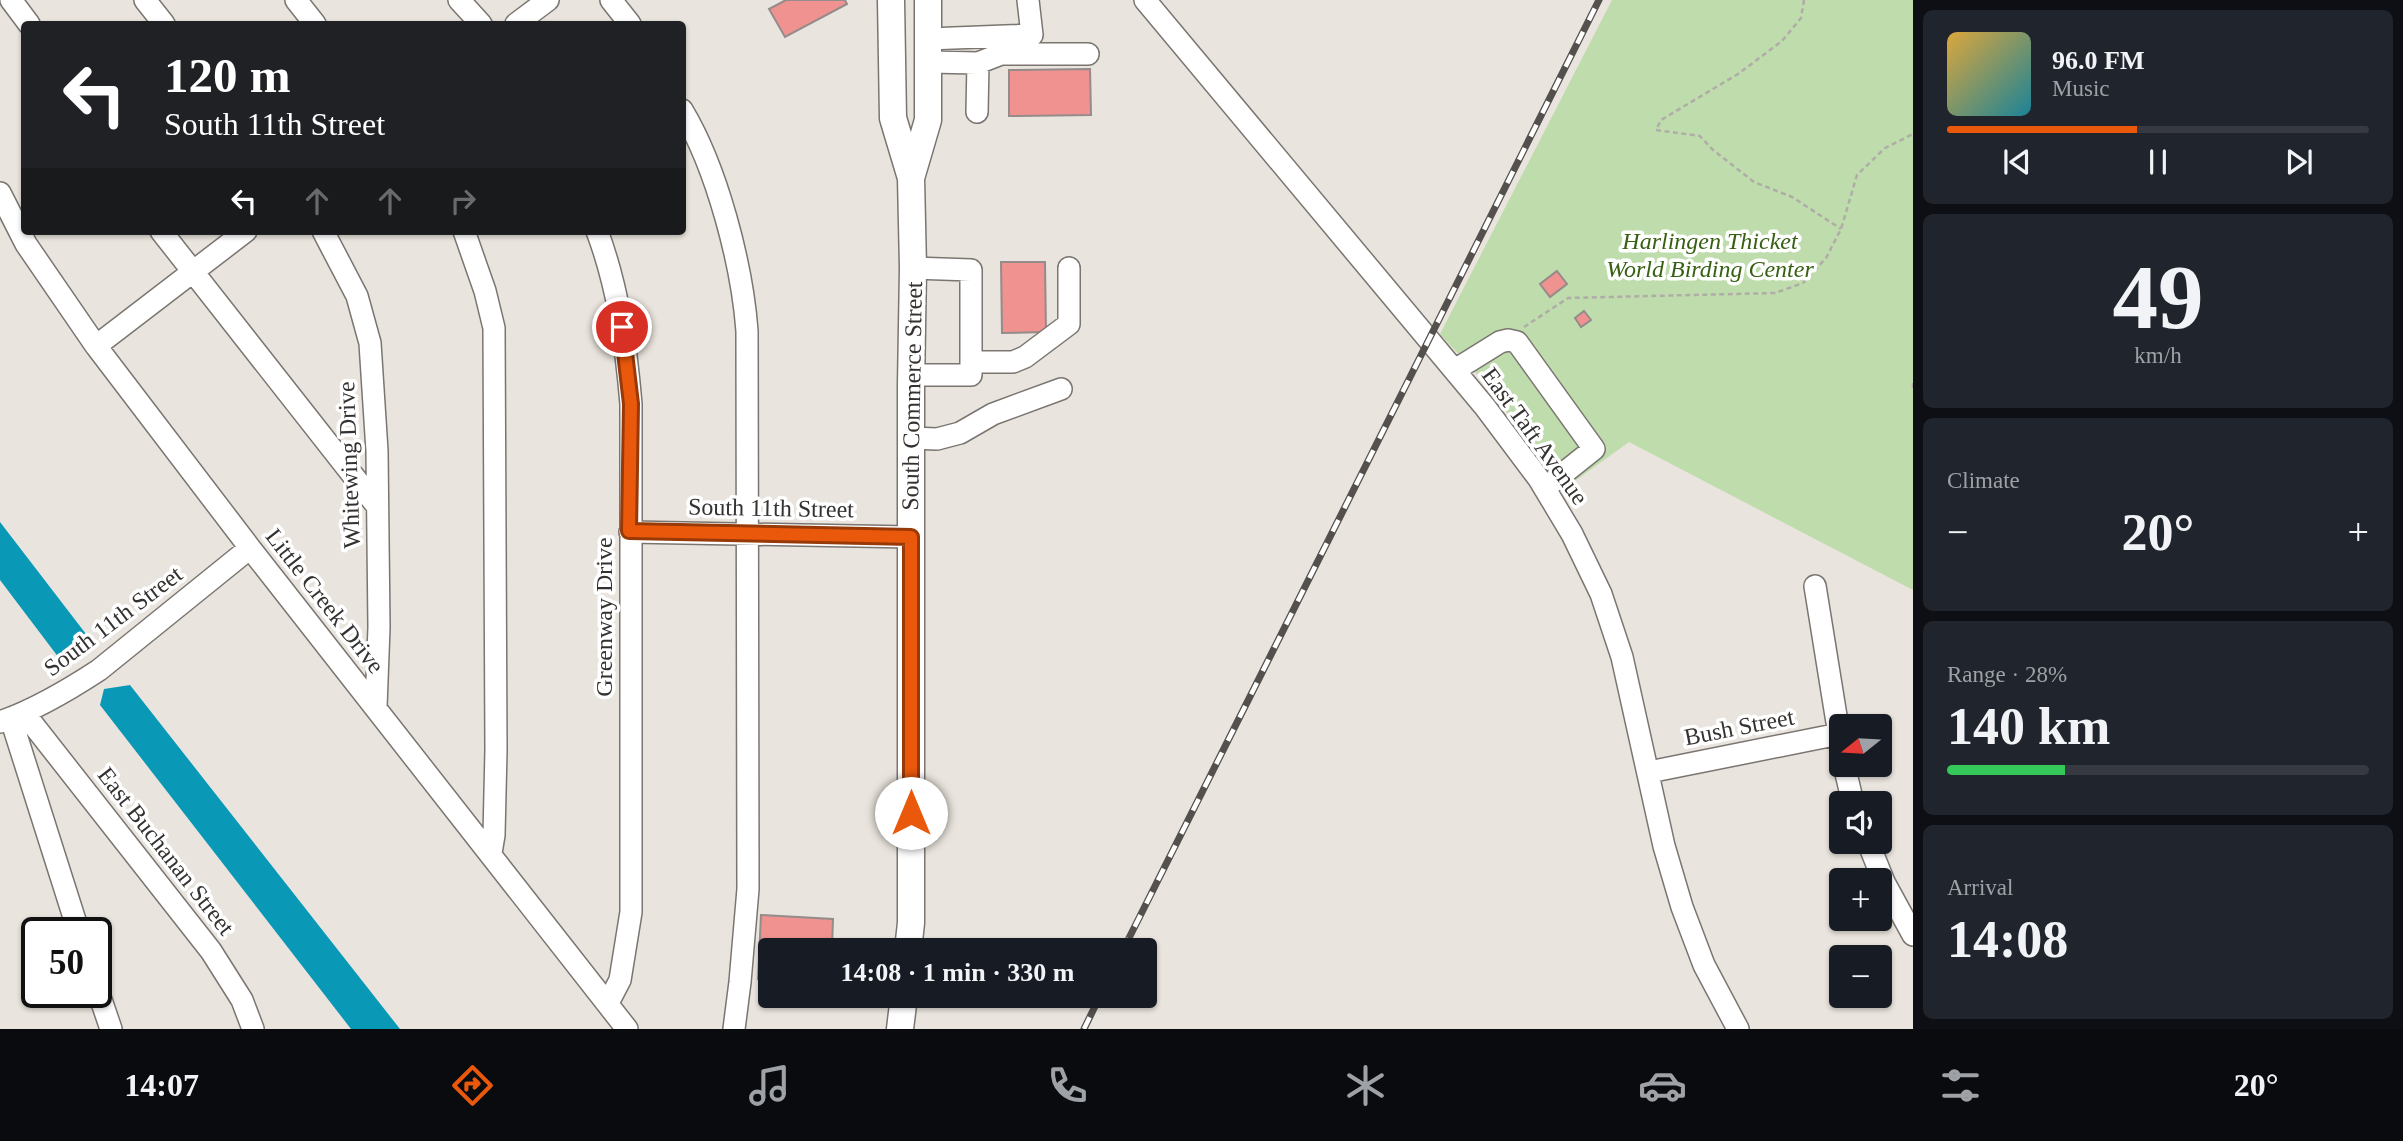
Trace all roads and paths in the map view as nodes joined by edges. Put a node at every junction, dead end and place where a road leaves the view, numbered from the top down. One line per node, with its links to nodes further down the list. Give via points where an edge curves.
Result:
1 (11, 0): 12 (street)
2 (145, 0): 13 (street)
3 (296, 0): 14 (street)
4 (459, 0): 15 (street)
5 (548, 0): 16 (street)
6 (611, 0): 17 (street)
7 (891, 0): 24 (main road, South Commerce Street, via 893,118)
8 (928, 0): 18 (main road, South Commerce Street)
9 (1028, 0): 18 (street, via 1032,36)
10 (1144, 0): 40 (street, East Taft Avenue)
11 (1804, 0): 26 (path, via 1801,18 1782,41 1738,74 1661,120 1656,130 1700,136 1754,181 1793,197)
12 (27, 21)
13 (162, 21)
14 (313, 21)
15 (478, 21)
16 (520, 21)
17 (627, 21)
18 (928, 51): 20 (street); 24 (main road, South Commerce Street, via 928,120)
19 (1088, 54): 20 (street, via 1001,54)
20 (978, 63): 21 (street)
21 (977, 112)
22 (686, 119): 49 (street, via 720,201 745,300)
23 (1913, 134): 26 (path, via 1885,148 1857,175)
24 (911, 178): 34 (main road, South Commerce Street)
25 (0, 193): 27 (street, Little Creek Drive)
26 (1841, 229): 37 (path, via 1826,258 1803,283 1775,293 1568,298 1519,331)
27 (21, 234)
28 (21, 235): 38 (street, Little Creek Drive)
29 (164, 235): 36 (street)
30 (241, 235): 36 (street)
31 (325, 235): 47 (street, Whitewing Drive, via 357,296 370,343)
32 (465, 235): 58 (street, via 494,328 496,750)
33 (598, 235): 48 (street, Greenway Drive, via 618,301 626,352 631,404)
34 (913, 268): 39 (street, via 971,270); 41 (main road, South Commerce Street)
35 (1069, 268): 39 (street, via 1069,324 1013,362)
36 (192, 272): 38 (street); 47 (street)
37 (1517, 342): 40 (street, via 1500,342); 46 (street, via 1594,449)
38 (96, 346): 51 (street, Little Creek Drive)
39 (971, 362): 41 (street, via 971,375)
40 (1455, 370): 46 (street, East Taft Avenue)
41 (911, 375): 45 (main road, South Commerce Street)
42 (1913, 383): 43 (path)
43 (1913, 389)
44 (1061, 390): 45 (street, via 993,414 960,433 937,439)
45 (911, 438): 50 (main road, South Commerce Street)
46 (1545, 488): 57 (street, East Taft Avenue, via 1601,594 1622,657)
47 (377, 506): 53 (street, Whitewing Drive)
48 (629, 531): 49 (street, South 11th Street); 63 (street, Greenway Drive, via 631,912 620,980)
49 (748, 535): 50 (street, South 11th Street); 69 (street, via 748,889)
50 (911, 537): 62 (main road, South Commerce Street)
51 (250, 548): 53 (street, Little Creek Drive); 55 (street, South 11th Street, via 99,670)
52 (1815, 586): 54 (street, Bush Street)
53 (376, 707): 58 (street, Little Creek Drive)
54 (1836, 714)
55 (12, 718): 60 (street); 67 (street, East Buchanan Street, via 212,951 242,1000)
56 (1829, 742): 57 (street, Bush Street)
57 (1649, 772): 71 (street, East Taft Avenue, via 1682,907 1704,965)
58 (491, 853): 63 (street, Little Creek Drive)
59 (1873, 854): 61 (street)
60 (74, 917)
61 (1913, 935)
62 (909, 938)
63 (608, 1003): 68 (street, Little Creek Drive)
64 (103, 1008): 66 (street)
65 (903, 1008): 70 (main road)
66 (110, 1029)
67 (253, 1029)
68 (627, 1029)
69 (734, 1029)
70 (900, 1029)
71 (1738, 1029)

